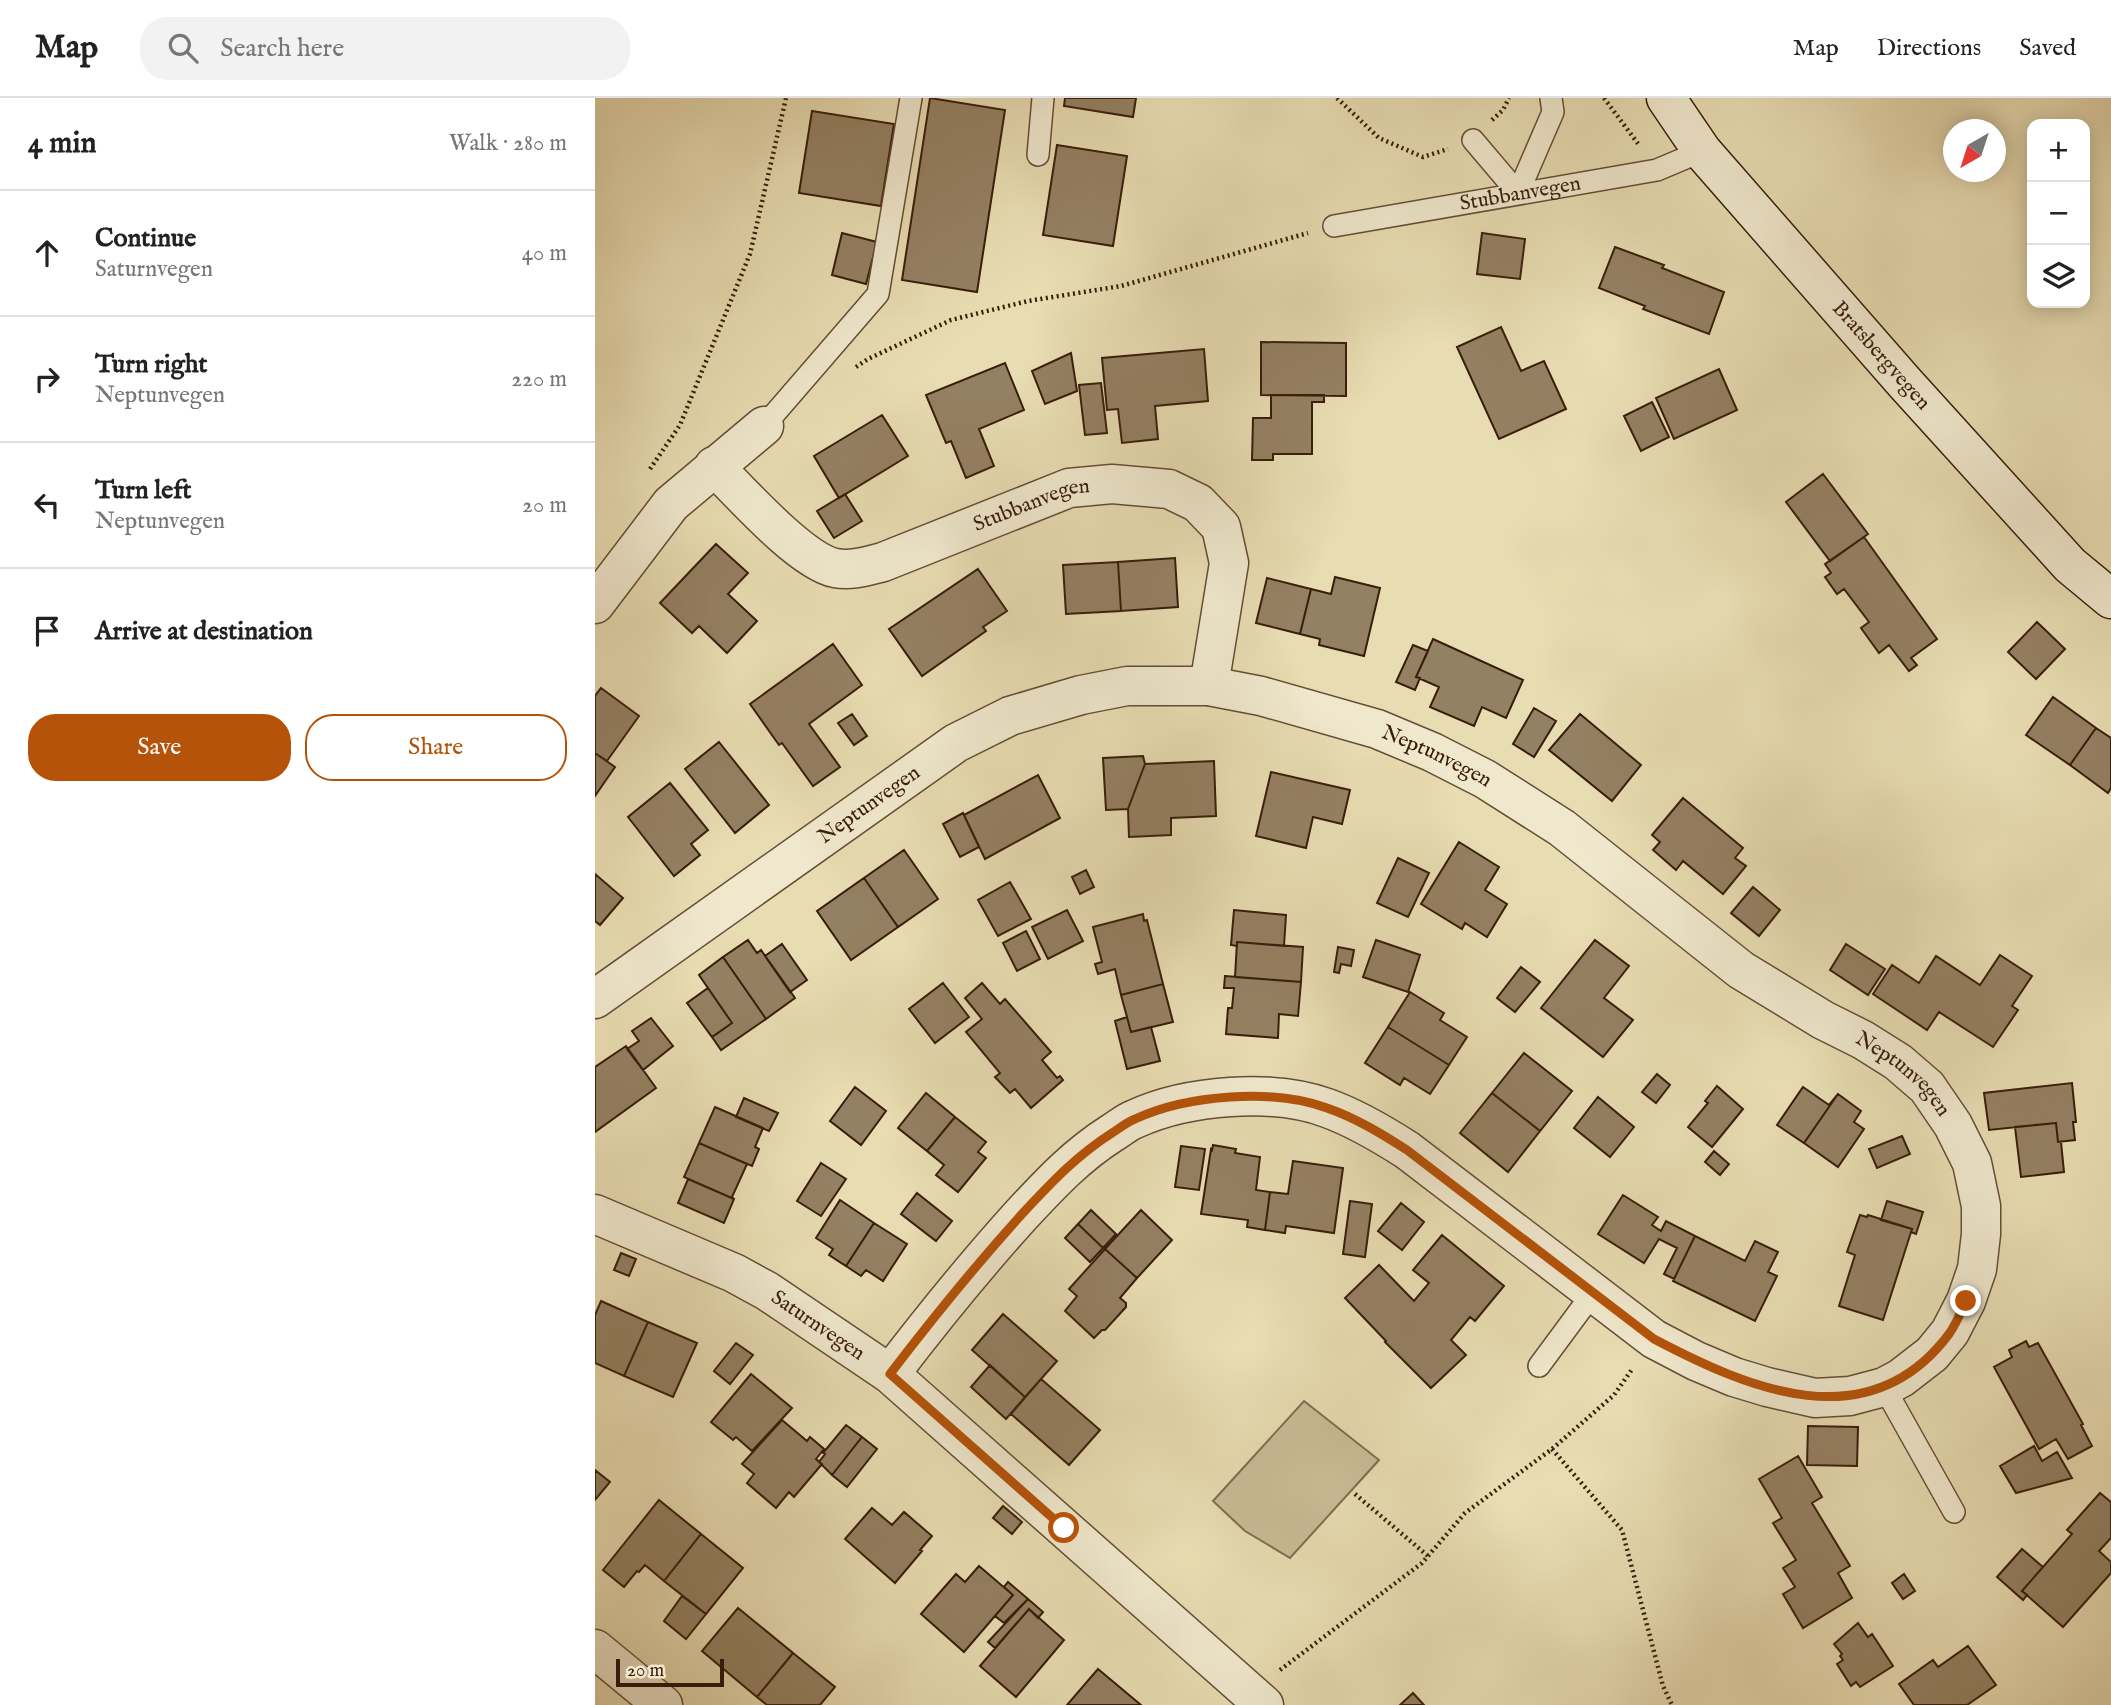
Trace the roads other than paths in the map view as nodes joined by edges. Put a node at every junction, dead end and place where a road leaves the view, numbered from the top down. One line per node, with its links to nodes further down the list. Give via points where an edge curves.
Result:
1 (911, 98): 10 (lane, via 878,294)
2 (1043, 98): 7 (lane)
3 (1551, 98): 8 (lane, via 1553,112)
4 (1666, 98): 6 (street, Bratsbergvegen)
5 (1473, 140): 8 (lane)
6 (1702, 151): 8 (lane, Stubbanvegen, via 1657,170); 12 (street, Bratsbergvegen, via 2070,565)
7 (1038, 155)
8 (1518, 193): 9 (lane, Stubbanvegen)
9 (1334, 226)
10 (764, 426): 11 (street)
11 (714, 466): 13 (street, via 671,504); 14 (street, Stubbanvegen, via 785,536 834,568 856,569 883,562 1069,488 1112,484 1169,489 1198,503 1221,527 1229,563)
12 (2111, 599)
13 (595, 604)
14 (1209, 686): 15 (street, Neptunvegen, via 1127,686 1081,695 1010,716 956,743); 20 (street, Neptunvegen, via 1377,729 1485,779 1562,828 1741,970 1898,1062 1927,1087 1972,1163 1981,1206 1977,1269 1950,1332 1932,1354)
15 (595, 999)
16 (595, 1214): 19 (street, Saturnvegen, via 734,1273 784,1300)
17 (1593, 1293): 18 (lane); 19 (street, Neptunvegen, via 1380,1133 1305,1101 1252,1096 1202,1100 1134,1119 1064,1168); 20 (street, Neptunvegen, via 1654,1339 1734,1377 1815,1398 1850,1396)
18 (1539, 1366)
19 (890, 1374): 23 (street, Saturnvegen)
20 (1884, 1387): 21 (lane)
21 (1954, 1512)
22 (595, 1649): 24 (street)
23 (1259, 1700)
24 (663, 1705)

